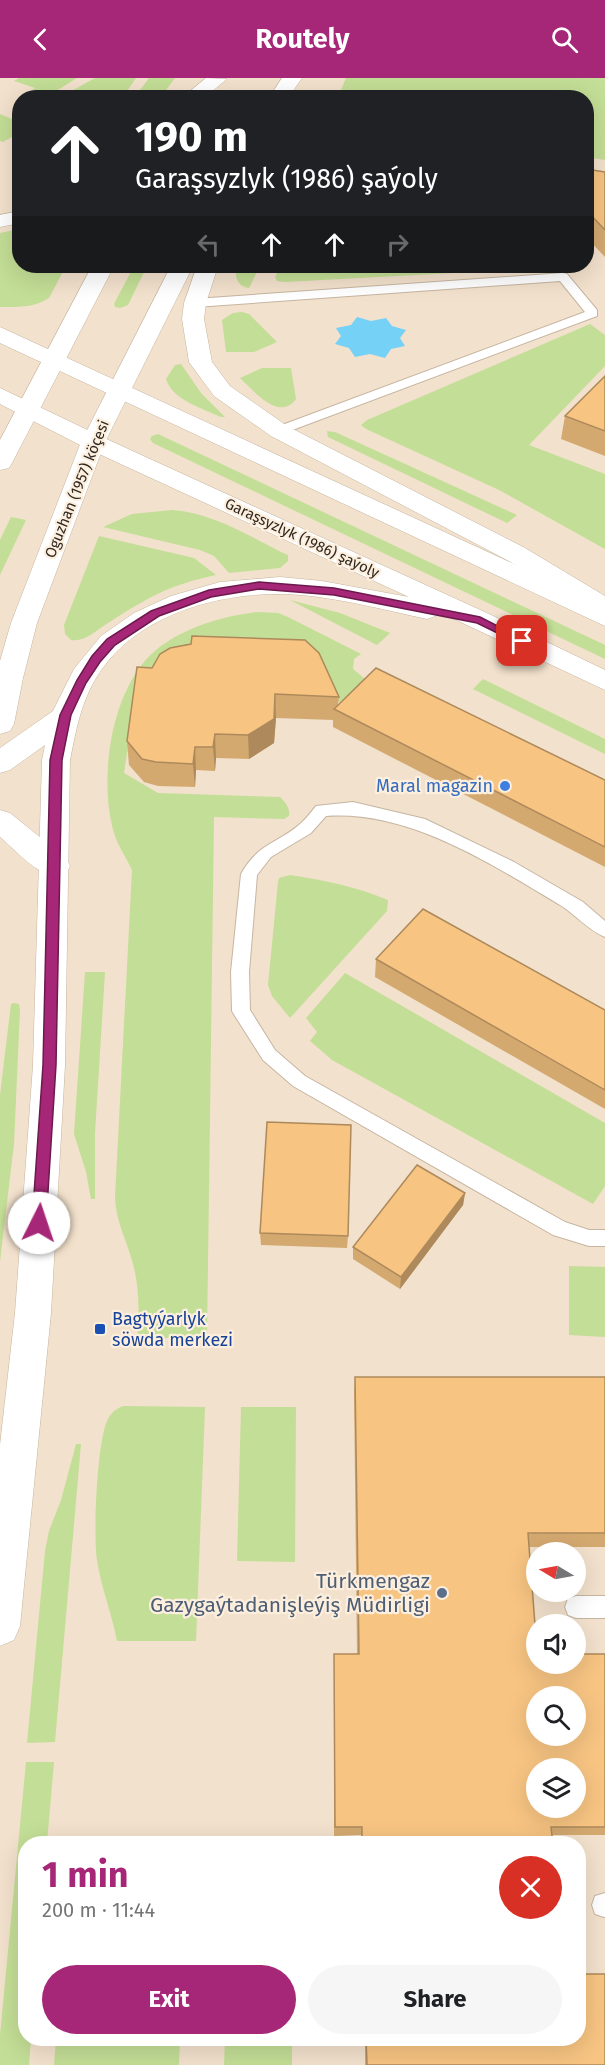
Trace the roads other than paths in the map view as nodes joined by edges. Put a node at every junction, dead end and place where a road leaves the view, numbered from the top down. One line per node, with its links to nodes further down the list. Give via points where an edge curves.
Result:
1 (218, 79): 2 (main road)
2 (202, 90)
3 (99, 273): 8 (main road)
4 (178, 273): 9 (main road, Oguzhan (1957) köçesi)
5 (205, 273): 6 (main road)
6 (195, 303): 12 (main road, via 193,320 201,362 222,391); 12 (lane, via 563,277 593,313)
7 (0, 334): 8 (main road)
8 (53, 359): 9 (main road); 11 (main road)
9 (118, 389): 13 (main road, Oguzhan (1957) köçesi); 16 (main road)
10 (0, 395): 11 (main road, Garaşsyzlyk (1986) şaýoly)
11 (27, 409): 13 (main road, Garaşsyzlyk (1986) şaýoly); 14 (main road)
12 (279, 431): 15 (main road, via 516,554)
13 (93, 442): 17 (main road, Garaşsyzlyk (1986) şaýoly); 20 (main road, Oguzhan (1957) köçesi, via 24,623)
14 (0, 463)
15 (605, 608)
16 (605, 617)
17 (480, 620): 18 (main road, Garaşsyzlyk (1986) şaýoly); 19 (main road, via 310,588 259,586 209,594 155,614 111,642 81,683)
18 (605, 681)
19 (66, 715): 21 (main road); 23 (main road, via 56,760)
20 (0, 724)
21 (0, 763)
22 (0, 821): 23 (main road)
23 (55, 866): 28 (main road, via 49,1065 33,1313)
24 (605, 930): 25 (lane, via 577,907 508,866 419,823 353,808 322,810 305,829 264,853 249,874 240,972 241,1011 269,1055 299,1081 560,1229 589,1238)
25 (605, 1238)
26 (576, 1606): 27 (lane)
27 (605, 1607)
28 (0, 1626)

